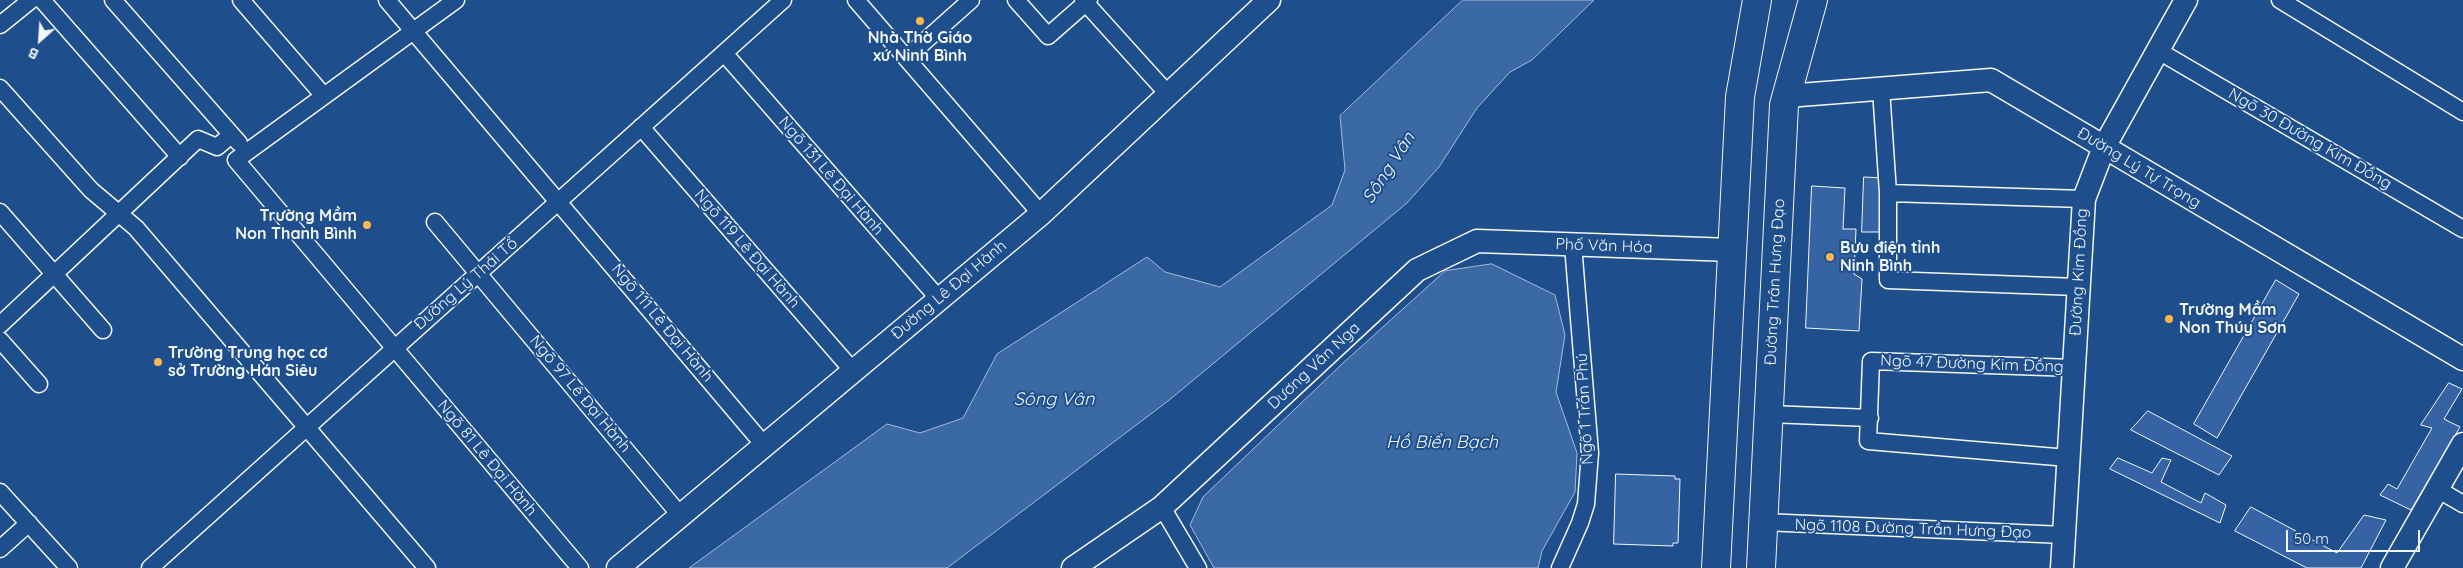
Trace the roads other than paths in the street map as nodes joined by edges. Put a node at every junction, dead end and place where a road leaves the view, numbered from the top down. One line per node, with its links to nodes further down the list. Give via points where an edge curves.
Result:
1 (31, 0): 18 (street)
2 (42, 0): 34 (street)
3 (113, 0): 31 (street)
4 (241, 0): 26 (street)
5 (387, 0): 19 (street, Ngõ 111 Lê Đại Hành)
6 (456, 0): 19 (street)
7 (783, 0): 21 (street, Đường Lý Thái Tổ)
8 (856, 0): 22 (street)
9 (970, 0): 22 (street)
10 (1016, 0): 17 (street, via 1048,36)
11 (1269, 0): 25 (street, Đường Lê Đại Hành)
12 (1742, 0): 28 (highway)
13 (1757, 0): 28 (highway)
14 (1813, 0): 27 (highway, Đường Trân Hưng Đạo)
15 (2186, 0): 20 (street, Đường Kim Đồng)
16 (2280, 0): 29 (street)
17 (1086, 1): 25 (street)
18 (0, 25)
19 (414, 31): 26 (street); 37 (street, Ngõ 111 Lê Đại Hành)
20 (2157, 50): 32 (street, Đường Kim Đồng); 42 (street, Ngõ 30 Đường Kim Đồng)
21 (724, 53): 30 (street, Đường Lý Thái Tổ); 49 (street, Ngõ 131 Lê Đại Hành)
22 (906, 58): 40 (street)
23 (0, 88): 39 (street, via 91,190)
24 (1881, 88): 27 (street, Đường Lý Tự Trọng); 32 (street, Đường Lý Tự Trọng, via 1991,80); 35 (street)
25 (1168, 94): 40 (street, Đường Lê Đại Hành)
26 (324, 96): 33 (street)
27 (1787, 96): 58 (highway, Đường Trân Hưng Đạo)
28 (1740, 97): 45 (highway)
29 (2463, 112)
30 (641, 127): 37 (street, Đường Lý Thái Tổ); 56 (street, Ngõ 119 Lê Đại Hành)
31 (231, 135): 33 (street); 34 (street, via 217,147 198,139)
32 (2104, 148): 36 (street, Đường Kim Đồng); 54 (street, Đường Lý Tự Trọng)
33 (247, 152): 53 (street, Ngõ 81 Lê Đại Hành, via 236,160)
34 (180, 157): 39 (street)
35 (1888, 193): 36 (street); 48 (street, via 1888,280)
36 (2084, 199): 48 (street, Đường Kim Đồng)
37 (559, 202): 46 (street, Đường Lý Thái Tổ); 62 (street, Ngõ 111 Lê Đại Hành)
38 (0, 212): 47 (street)
39 (120, 214): 47 (street); 60 (street, via 136,228)
40 (1041, 214): 49 (street, Đường Lê Đại Hành)
41 (435, 222): 46 (street, Ngõ 97 Lê Đại Hành)
42 (2463, 229)
43 (1477, 241): 44 (street, Phố Văn Hóa); 67 (street, Dương Vân Nga, via 1417,270)
44 (1573, 246): 45 (street, Phố Văn Hóa); 80 (street, Ngõ 1 Trần Phú, via 1590,453 1586,504)
45 (1732, 250): 81 (highway)
46 (480, 272): 53 (street, Đường Lý Thái Tổ); 68 (street, Ngõ 97 Lê Đại Hành)
47 (53, 273): 50 (street); 51 (street)
48 (2078, 287): 55 (street, Đường Kim Đồng)
49 (939, 299): 56 (street, Đường Lê Đại Hành)
50 (0, 325)
51 (103, 330)
52 (0, 340): 57 (street)
53 (394, 347): 60 (street, Đường Lý Thái Tổ); 76 (street, Ngõ 81 Lê Đại Hành)
54 (2463, 359)
55 (2074, 368): 59 (street, Ngõ 47 Đường Kim Đồng, via 1871,361); 63 (street, Đường Kim Đồng)
56 (853, 371): 62 (street, Đường Lê Đại Hành)
57 (39, 384)
58 (1768, 414): 59 (street); 69 (highway, Đường Trân Hưng Đạo)
59 (1870, 418): 63 (street, via 1868,441)
60 (307, 427): 74 (street, Đường Lý Thái Tổ); 75 (street)
61 (2463, 444): 64 (street)
62 (764, 445): 68 (street, Đường Lê Đại Hành)
63 (2068, 458): 71 (street, Đường Kim Đồng)
64 (2437, 489): 66 (street); 84 (street)
65 (0, 492): 70 (street)
66 (2463, 504)
67 (1162, 507): 78 (street, Dương Vân Nga); 79 (street)
68 (680, 515): 77 (street, Đường Lê Đại Hành)
69 (1763, 522): 71 (street, Ngõ 1108 Đường Trần Hưng Đạo); 82 (highway, Đường Trân Hưng Đạo)
70 (29, 523): 72 (street); 73 (street)
71 (2064, 535): 83 (street, Đường Kim Đồng)
72 (0, 549)
73 (70, 568)
74 (150, 568)
75 (427, 568)
76 (580, 568)
77 (618, 568)
78 (1073, 568)
79 (1198, 568)
80 (1560, 568)
81 (1716, 568)
82 (1760, 568)
83 (2062, 568)
84 (2392, 568)

